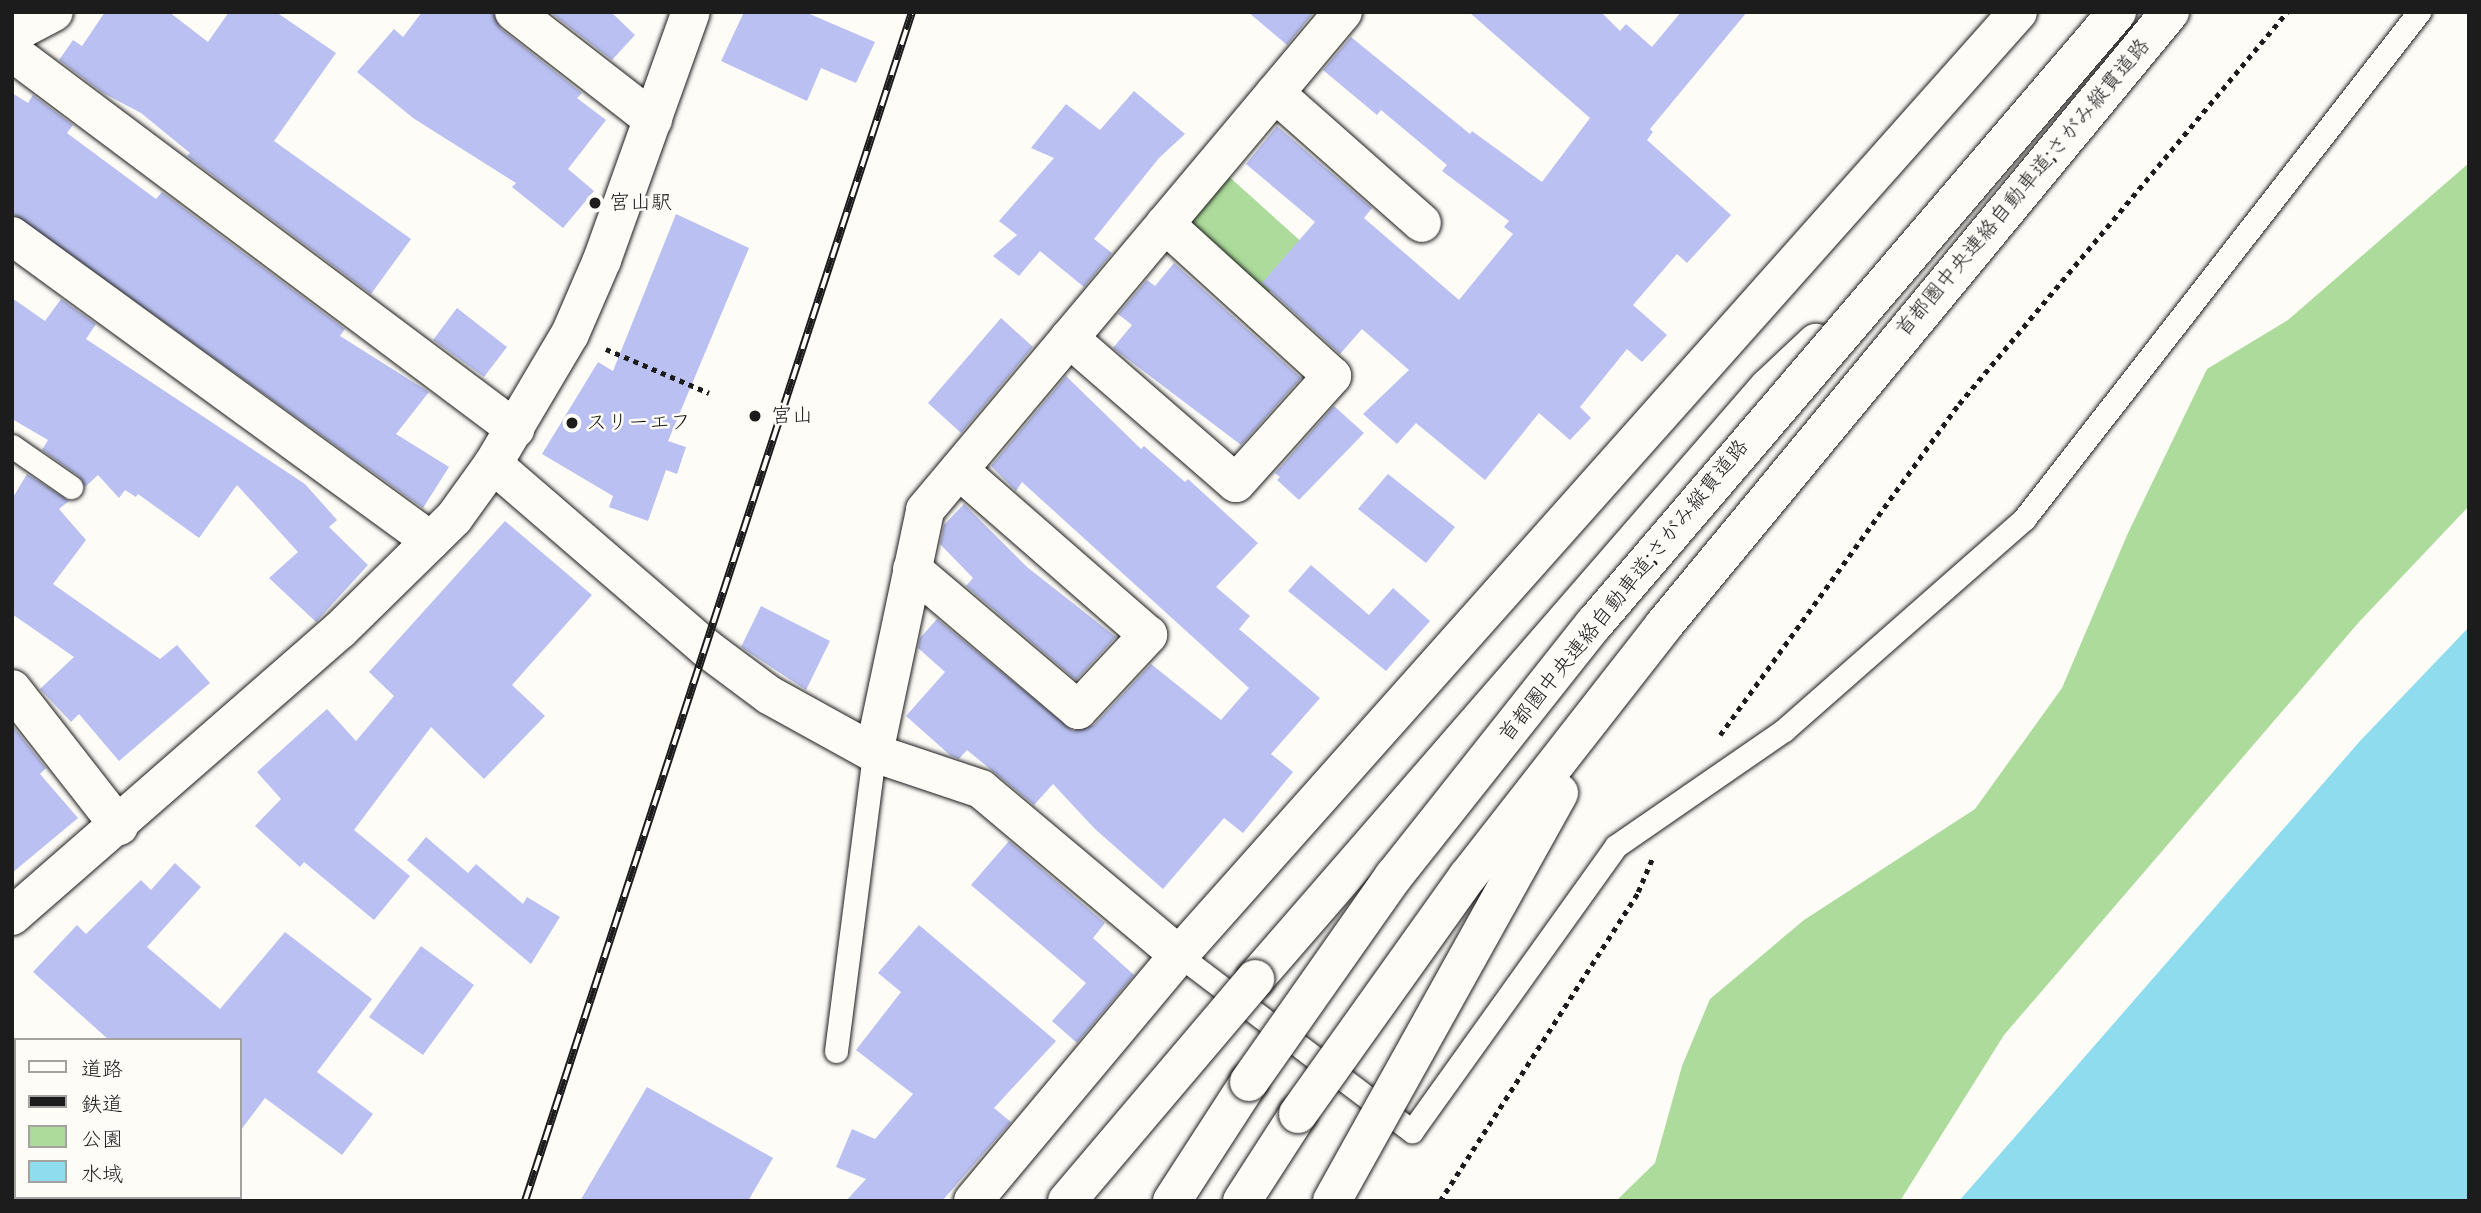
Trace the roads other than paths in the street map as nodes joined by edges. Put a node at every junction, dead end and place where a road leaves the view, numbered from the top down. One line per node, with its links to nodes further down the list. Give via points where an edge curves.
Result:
1 (54, 12): 9 (main road)
2 (514, 12): 12 (main road)
3 (691, 12): 12 (main road)
4 (1343, 12): 11 (main road)
5 (2018, 12): 30 (main road)
6 (2117, 12): 16 (main road, 首都圏中央連絡自動車道;さがみ縦貫道路, bridge)
7 (2170, 12): 25 (main road, 首都圏中央連絡自動車道;さがみ縦貫道路, bridge)
8 (2419, 12): 30 (lane, via 2024,519 1784,730 1616,846 1412,1130)
9 (12, 34)
10 (12, 52): 18 (main road)
11 (1275, 93): 13 (main road); 14 (main road)
12 (653, 120): 18 (main road, via 570,334)
13 (1422, 223)
14 (1165, 224): 17 (main road); 17 (main road, via 1332,376 1236,483)
15 (12, 236): 23 (main road)
16 (1876, 289): 33 (main road, bridge, via 1768,388); 34 (main road, 首都圏中央連絡自動車道;さがみ縦貫道路, bridge, via 1594,624 1394,876)
17 (1069, 338): 21 (main road)
18 (515, 429): 20 (main road)
19 (12, 446): 22 (lane)
20 (493, 464): 23 (main road); 27 (main road, via 726,664 769,695)
21 (959, 470): 24 (main road, via 925,510); 24 (main road, via 1148,635 1078,710)
22 (71, 487)
23 (431, 541): 28 (main road, via 340,630)
24 (912, 569): 27 (main road)
25 (1664, 625): 35 (main road, 首都圏中央連絡自動車道;さがみ縦貫道路, bridge, via 1468,876 1298,1114); 36 (main road, bridge, via 1541,822)
26 (12, 689): 28 (main road)
27 (874, 753): 30 (main road, via 981,789); 31 (lane)
28 (119, 826): 29 (main road)
29 (12, 916)
30 (1180, 955): 32 (main road)
31 (836, 1051)
32 (973, 1201)
33 (1067, 1201)
34 (1172, 1201)
35 (1242, 1201)
36 (1332, 1201)

